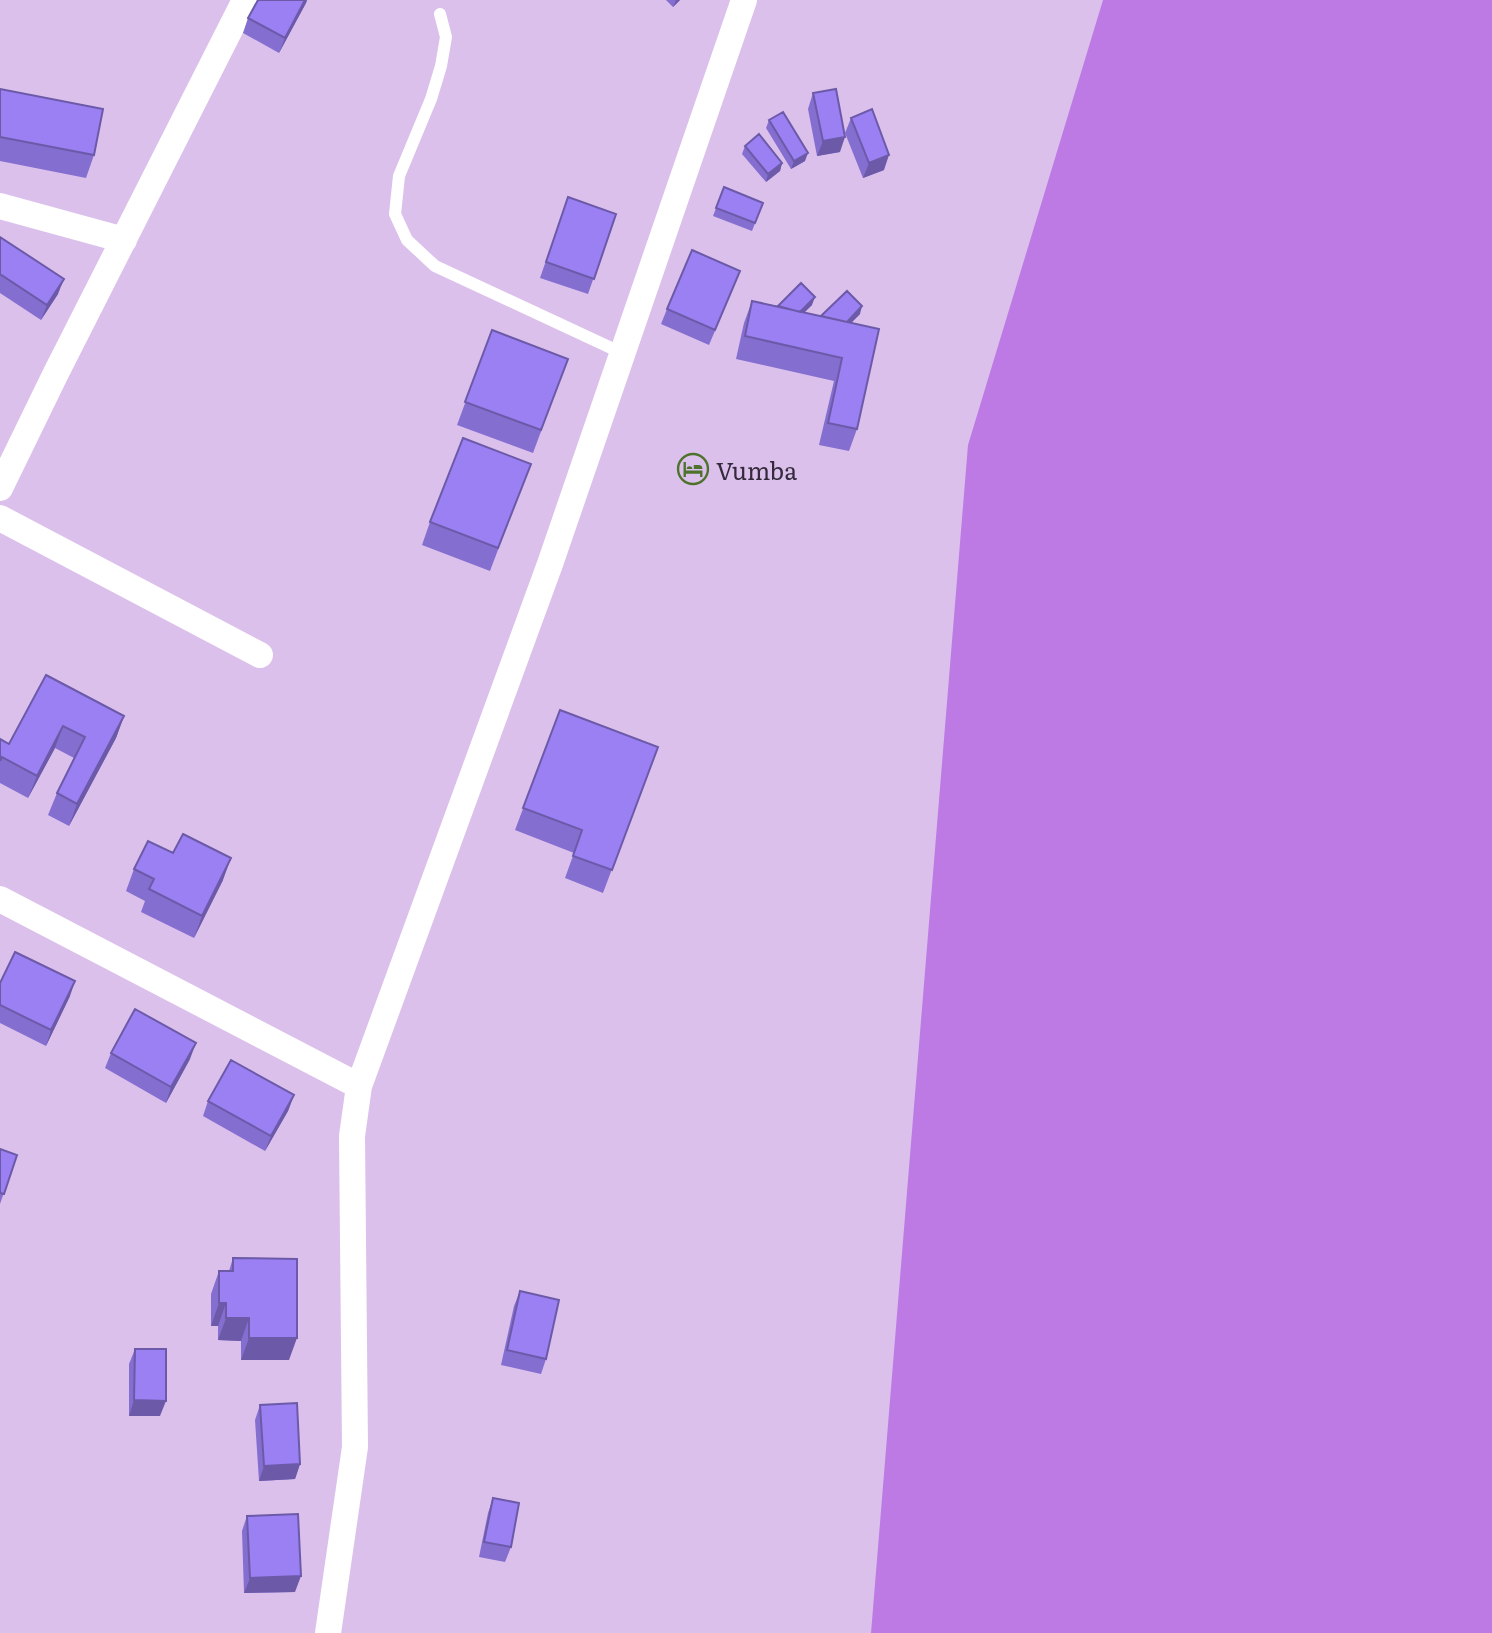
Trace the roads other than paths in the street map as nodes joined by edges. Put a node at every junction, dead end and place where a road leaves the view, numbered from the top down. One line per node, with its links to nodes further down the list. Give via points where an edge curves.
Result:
1 (245, 0): 5 (street)
2 (744, 0): 6 (street)
3 (440, 14): 6 (lane, via 446,37 440,66 399,176 395,214 407,240 435,266)
4 (0, 206): 5 (street)
5 (124, 240): 7 (street)
6 (622, 353): 11 (street)
7 (0, 488)
8 (0, 518): 9 (street)
9 (260, 655)
10 (0, 899): 11 (street)
11 (359, 1086): 12 (street, via 352,1136 355,1447)
12 (328, 1633)

